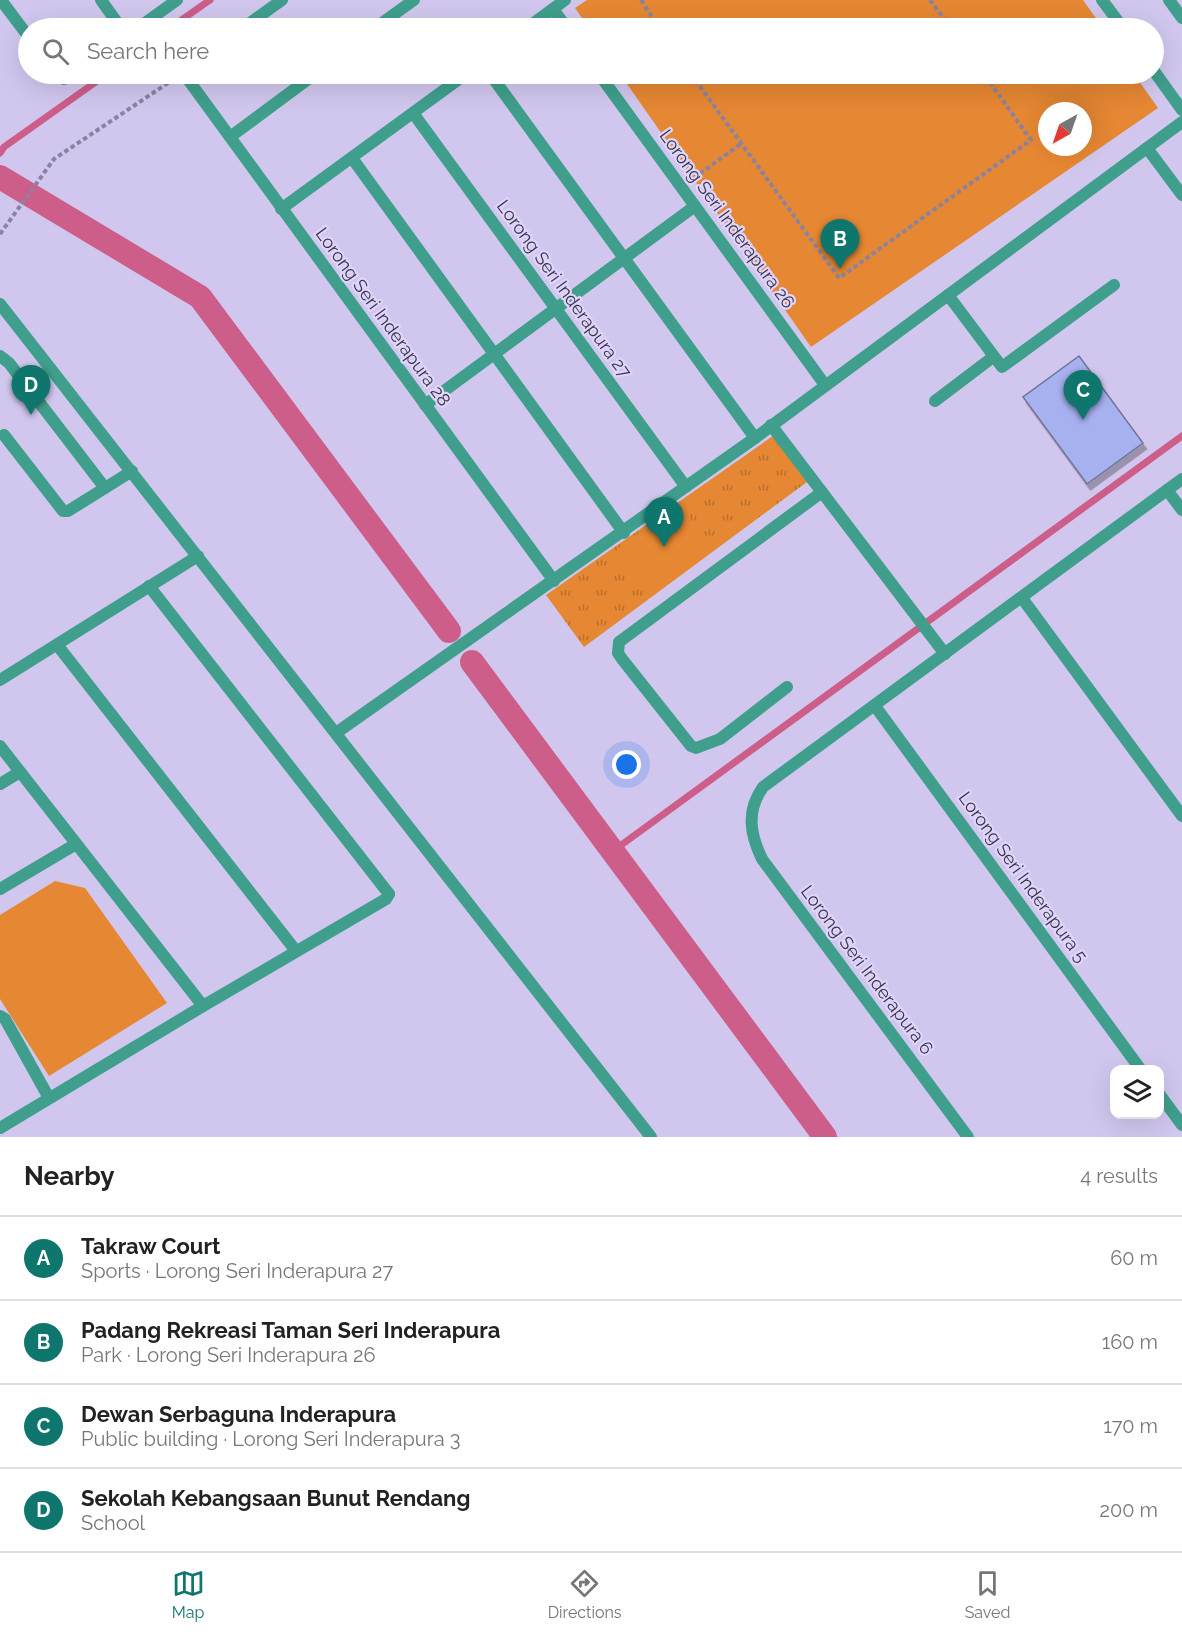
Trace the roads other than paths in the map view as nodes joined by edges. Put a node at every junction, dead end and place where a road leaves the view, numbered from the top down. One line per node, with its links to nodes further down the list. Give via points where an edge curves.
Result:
1 (1, 0): 18 (street)
2 (101, 0): 10 (street)
3 (177, 0): 11 (street)
4 (282, 0): 12 (street)
5 (414, 0): 13 (street)
6 (565, 0): 9 (street)
7 (1102, 0): 16 (street)
8 (1169, 0): 17 (street)
9 (553, 9): 14 (street); 15 (street)
10 (114, 18)
11 (156, 18)
12 (257, 18)
13 (389, 18)
14 (541, 18)
15 (560, 18)
16 (1116, 18)
17 (1182, 18)
18 (18, 23)
19 (191, 84): 28 (street, Lorong Seri Inderapura 28)
20 (302, 84): 28 (street)
21 (452, 84): 26 (street)
22 (497, 84): 34 (street)
23 (606, 84): 32 (street, Lorong Seri Inderapura 26)
24 (1163, 84): 25 (street)
25 (1182, 110)
26 (413, 113): 30 (street); 37 (street, Lorong Seri Inderapura 27)
27 (1182, 122): 29 (street)
28 (230, 137): 33 (street, Lorong Seri Inderapura 28)
29 (1147, 148): 31 (street); 36 (street)
30 (352, 158): 33 (street); 39 (street)
31 (1182, 195)
32 (695, 206): 34 (street); 42 (street, Lorong Seri Inderapura 26)
33 (282, 209): 44 (street, Lorong Seri Inderapura 28)
34 (625, 258): 37 (street); 47 (street)
35 (1114, 285): 41 (street, via 1002,367)
36 (948, 295): 41 (street); 42 (street)
37 (557, 308): 39 (street); 50 (street, Lorong Seri Inderapura 27)
38 (2, 310): 48 (street)
39 (494, 354): 44 (street); 55 (street)
40 (0, 356): 51 (street)
41 (993, 357): 43 (street)
42 (825, 385): 45 (street)
43 (935, 401)
44 (426, 405): 57 (street, Lorong Seri Inderapura 28)
45 (771, 425): 47 (street); 53 (street)
46 (4, 435): 51 (street, via 63,511)
47 (755, 438): 50 (street)
48 (132, 471): 51 (street); 56 (street)
49 (1182, 479): 52 (street)
50 (686, 487): 55 (street)
51 (105, 488)
52 (1167, 490): 54 (street); 59 (street)
53 (822, 492): 61 (street); 63 (street, via 619,642 617,649 696,748 720,739)
54 (1182, 510)
55 (624, 533): 57 (street)
56 (198, 556): 58 (street); 65 (street)
57 (555, 581): 65 (street)
58 (149, 586): 60 (street); 72 (street, via 389,894)
59 (1022, 598): 61 (street); 69 (street)
60 (58, 646): 62 (street); 72 (street)
61 (945, 654): 64 (street)
62 (0, 680)
63 (787, 687)
64 (875, 706): 75 (street, Lorong Seri Inderapura 5); 81 (street, Lorong Seri Inderapura 6, via 763,787 754,800 750,818 752,839 762,859)
65 (336, 733): 80 (street)
66 (0, 746): 67 (street)
67 (20, 772): 68 (street); 70 (street)
68 (0, 784)
69 (1182, 816)
70 (76, 844): 71 (street); 73 (street)
71 (0, 889)
72 (296, 951): 73 (street)
73 (203, 1006): 76 (street)
74 (0, 1016): 76 (street)
75 (1137, 1065)
76 (49, 1098): 79 (street)
77 (1164, 1100): 78 (street)
78 (1182, 1125)
79 (0, 1128)
80 (651, 1137)
81 (968, 1137)

